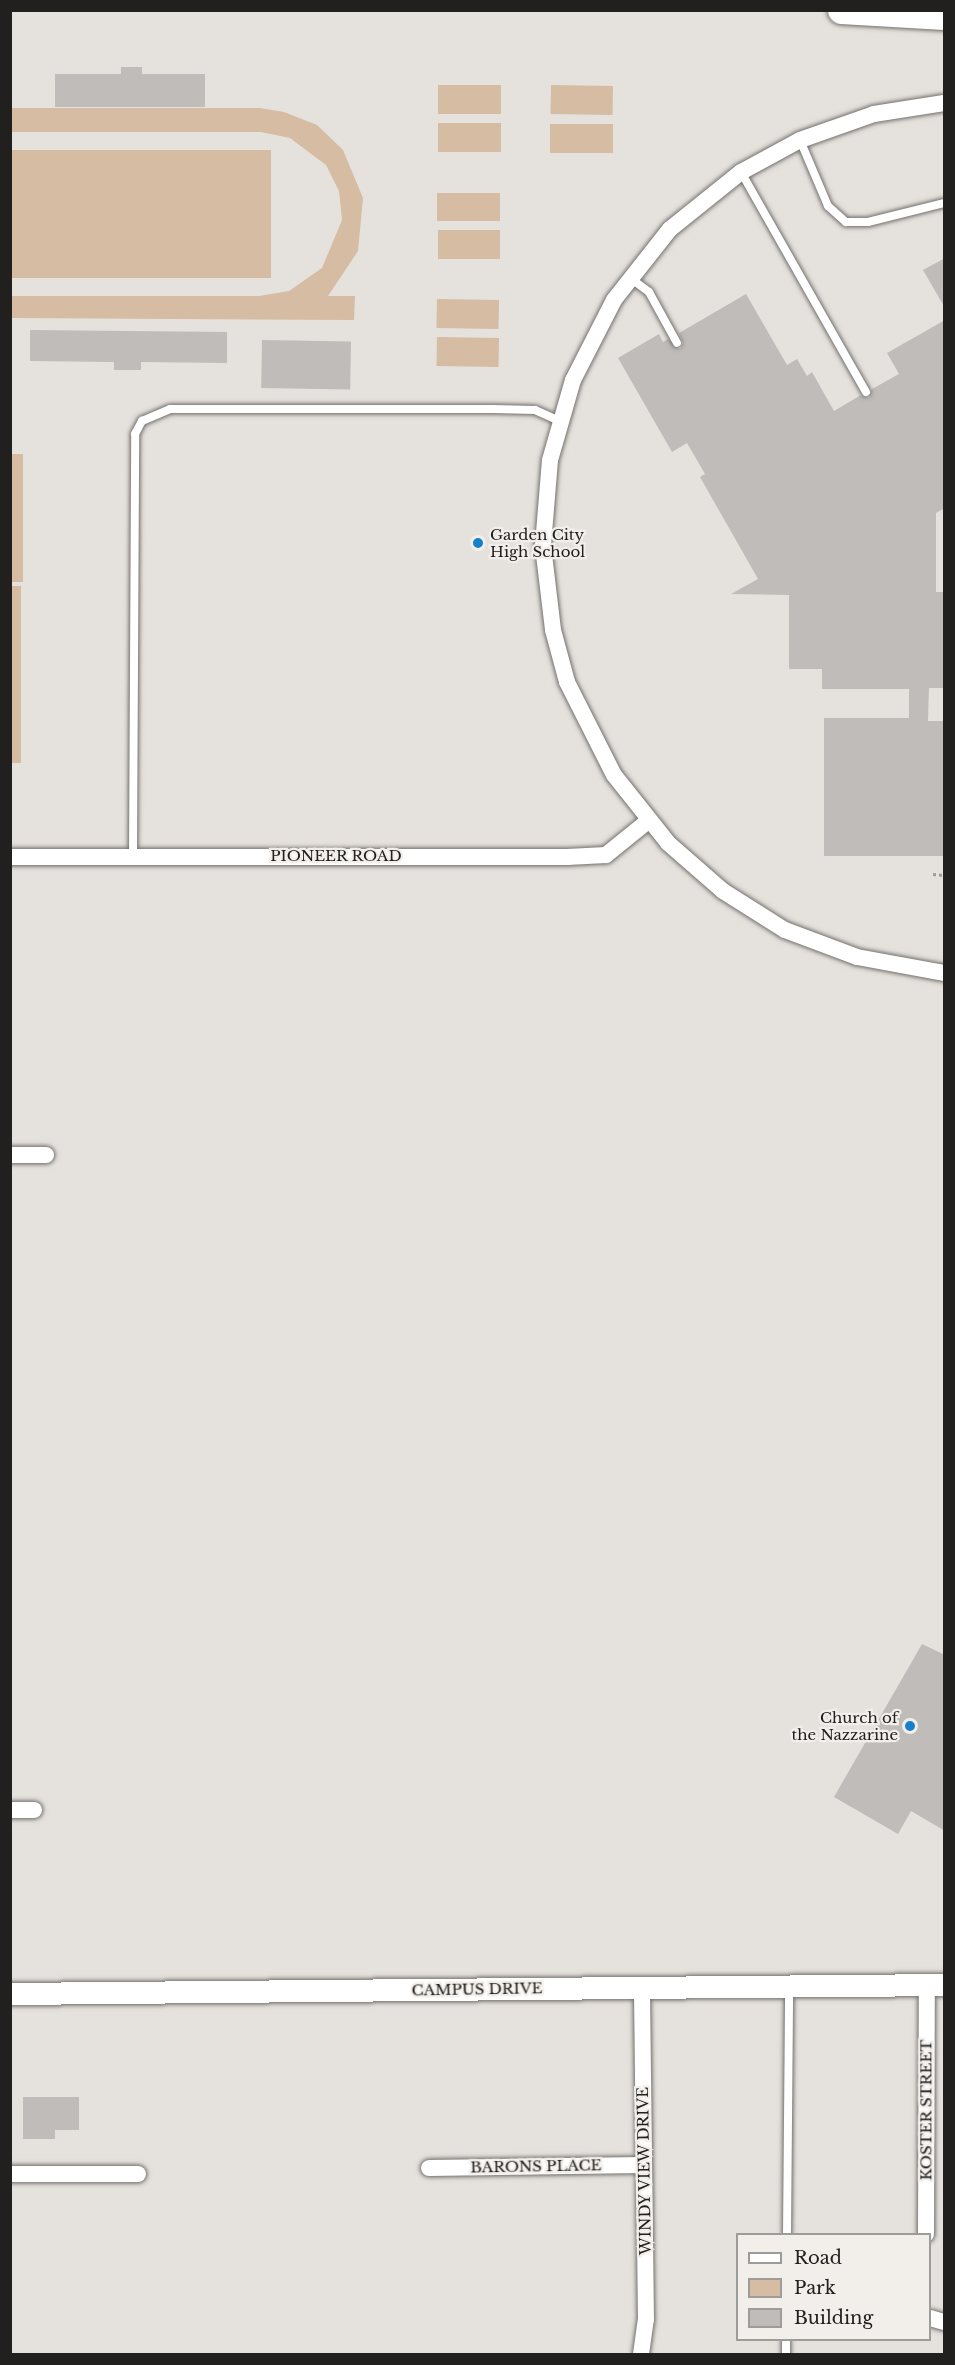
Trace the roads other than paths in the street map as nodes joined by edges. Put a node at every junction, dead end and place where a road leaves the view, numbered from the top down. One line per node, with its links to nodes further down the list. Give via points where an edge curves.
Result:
1 (841, 10): 2 (highway)
2 (945, 16)
3 (945, 103): 4 (street, via 874,114)
4 (800, 140): 5 (street); 6 (lane, via 828,206 846,222 868,222)
5 (741, 171): 7 (street, via 670,229); 9 (lane)
6 (945, 203)
7 (630, 277): 8 (lane, via 649,292); 10 (street, via 590,341)
8 (677, 343)
9 (866, 392)
10 (560, 421): 11 (street, via 544,500 545,586 553,630 567,682 591,736); 12 (lane, via 535,410 494,409 170,409 142,421 135,434)
11 (648, 821): 12 (street, PIONEER ROAD, via 606,855); 14 (street, via 723,891 786,930 856,957)
12 (134, 855): 13 (street, PIONEER ROAD)
13 (10, 857)
14 (945, 973)
15 (10, 1155): 16 (street)
16 (46, 1155)
17 (10, 1810): 18 (street)
18 (34, 1810)
19 (936, 1985): 20 (main road, CAMPUS DRIVE); 28 (street, KOSTER STREET)
20 (789, 1986): 21 (main road, CAMPUS DRIVE); 27 (lane)
21 (642, 1987): 22 (main road, CAMPUS DRIVE); 23 (street, WINDY VIEW DRIVE)
22 (10, 1994)
23 (643, 2165): 24 (street, BARONS PLACE); 29 (street, WINDY VIEW DRIVE, via 646,2320)
24 (429, 2168)
25 (10, 2174): 26 (street)
26 (138, 2174)
27 (787, 2233)
28 (926, 2233)
29 (641, 2355)

